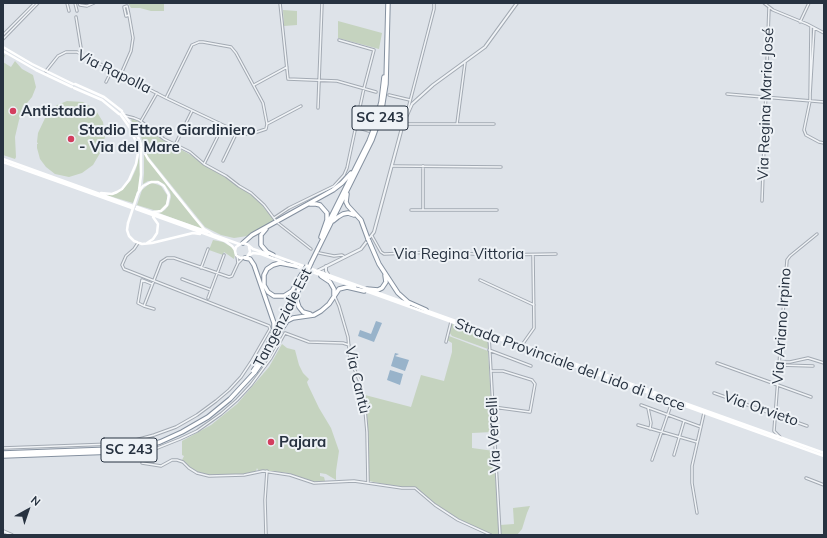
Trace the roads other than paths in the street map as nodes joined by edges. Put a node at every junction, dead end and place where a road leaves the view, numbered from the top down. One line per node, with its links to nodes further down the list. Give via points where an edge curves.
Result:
1 (35, 3): 23 (street)
2 (38, 3): 24 (street)
3 (67, 3): 15 (street)
4 (75, 3): 16 (street)
5 (78, 3): 6 (street, via 87,6)
6 (94, 3)
7 (280, 3): 30 (street)
8 (322, 3): 35 (street)
9 (387, 3): 72 (highway, Tangenziale Est / SC 243, via 381,102 374,128); 80 (highway, Tangenziale Est / SC 243, via 387,70 384,101 372,140)
10 (434, 3): 48 (street)
11 (517, 3): 29 (street, via 490,41)
12 (764, 3): 14 (street)
13 (809, 3): 19 (street)
14 (769, 8): 19 (street); 47 (street, Via Regina Maria José)
15 (69, 11)
16 (77, 11)
17 (129, 15): 17 (street, via 127,6 124,7 126,16); 34 (street, via 133,45)
18 (76, 17): 28 (street)
19 (800, 22): 20 (street)
20 (811, 27): 21 (street); 45 (street)
21 (814, 28): 22 (street); 45 (street)
22 (824, 33)
23 (3, 35)
24 (3, 39)
25 (339, 40): 40 (street, via 374,50)
26 (3, 47): 32 (main road)
27 (3, 51): 33 (main road)
28 (82, 54): 31 (street, Via Rapolla); 32 (street, Via Rapolla, via 63,53)
29 (465, 63): 55 (street, via 419,96); 61 (street)
30 (287, 67): 35 (street, via 288,79); 38 (street)
31 (112, 70): 34 (street, Via Rapolla); 36 (street)
32 (46, 71): 33 (main road); 37 (main road)
33 (44, 74): 39 (main road)
34 (121, 74): 42 (street, Via Rapolla)
35 (319, 80): 40 (street); 52 (street)
36 (106, 82)
37 (74, 84): 39 (main road, via 71,85); 54 (main road, via 104,97)
38 (254, 85): 46 (street, Via Rapolla, via 233,49 199,42 192,45); 59 (street, Via Rapolla, via 264,103)
39 (73, 88): 56 (main road, via 102,100)
40 (364, 88): 41 (street); 64 (street)
41 (376, 92)
42 (157, 93): 46 (street, Via Rapolla); 58 (street)
43 (727, 94): 47 (street)
44 (389, 95): 48 (street)
45 (810, 95): 49 (street)
46 (166, 98): 53 (street, Via Rapolla)
47 (767, 98): 49 (street); 83 (street, Via Regina Maria José)
48 (410, 100): 55 (street)
49 (810, 101): 50 (street); 69 (street, via 804,130 806,135)
50 (824, 102)
51 (301, 106): 59 (street)
52 (318, 108)
53 (192, 110): 63 (street, Via Rapolla); 71 (street)
54 (122, 111): 56 (main road, via 122,114); 57 (main road)
55 (407, 113): 60 (street)
56 (119, 114): 67 (main road)
57 (126, 116): 58 (street); 67 (main road)
58 (141, 121): 71 (street, via 164,140)
59 (267, 124): 66 (street, Via Rapolla, via 266,129 251,134)
60 (403, 124): 61 (street); 77 (street)
61 (457, 124): 62 (street)
62 (494, 124)
63 (224, 125): 66 (street, Via Rapolla); 75 (street)
64 (356, 127): 65 (street); 89 (street, via 347,168 340,180 334,186)
65 (369, 131)
66 (237, 132): 74 (street)
67 (135, 133): 68 (main road); 70 (main road)
68 (136, 142): 76 (main road); 81 (main road, via 136,167 126,185 114,193)
69 (824, 143)
70 (140, 144): 76 (main road); 93 (main road, via 194,217)
71 (175, 145): 75 (street, via 190,152)
72 (360, 159): 84 (highway, via 338,187); 94 (highway, Tangenziale Est / SC 243)
73 (3, 160): 81 (main road); 81 (main road, via 132,207)
74 (223, 161)
75 (204, 164): 89 (street, via 251,193)
76 (141, 166): 82 (main road)
77 (392, 166): 78 (street); 96 (street, via 376,229)
78 (423, 166): 79 (street); 87 (street)
79 (501, 167)
80 (352, 180): 90 (highway, via 346,202 349,209); 94 (highway, Tangenziale Est / SC 243)
81 (96, 192)
82 (138, 193): 85 (main road, via 146,184 158,182 167,190 169,200 166,207 159,212); 97 (main road, bridge, via 128,223 128,233)
83 (762, 201)
84 (304, 207): 91 (highway); 94 (highway, via 316,204 326,211 327,220)
85 (136, 208): 93 (main road); 95 (main road); 98 (main road, via 154,217 158,224 154,237)
86 (411, 210): 87 (street)
87 (423, 210): 88 (street)
88 (497, 210)
89 (274, 218): 91 (street)
90 (359, 218): 94 (highway, via 351,213 341,215 334,220); 96 (highway)
91 (276, 223): 99 (highway, via 252,235); 102 (street); 109 (highway, via 264,231 260,238 262,247)
92 (817, 234): 149 (street, Via Ariano Irpino, via 787,260)
93 (214, 235): 99 (main road)
94 (322, 237): 122 (highway, Tangenziale Est / SC 243, bridge)
95 (220, 239): 98 (main road, via 196,233); 103 (main road, via 230,244)
96 (370, 239): 105 (street, Via Regina Vittoria, via 384,254); 111 (street, via 361,249); 116 (highway)
97 (138, 243): 98 (main road); 125 (street, via 126,255 122,267)
98 (142, 244)
99 (241, 244): 100 (main road); 103 (main road)
100 (249, 247): 109 (main road); 110 (main road, via 250,251)
101 (208, 249): 115 (street)
102 (311, 249)
103 (235, 251): 108 (main road)
104 (319, 253): 111 (street)
105 (533, 254): 106 (street, Via Regina Vittoria); 132 (street)
106 (556, 254)
107 (224, 255): 118 (street)
108 (236, 255): 110 (main road); 112 (street)
109 (273, 255): 117 (main road)
110 (245, 257): 112 (street); 113 (main road, via 253,253 261,254); 146 (highway, via 254,265 274,323 274,332)
111 (345, 257): 114 (street)
112 (238, 263): 118 (street, via 231,277)
113 (296, 266): 117 (main road); 122 (highway, via 280,263 273,265 264,275 264,286 274,296 284,296 292,291)
114 (326, 266): 117 (street); 119 (street)
115 (201, 268): 118 (street); 125 (street, via 174,258 166,258 161,262)
116 (383, 270): 129 (highway, via 386,279 382,288); 135 (highway, via 402,297)
117 (316, 272): 119 (main road, Strada Provinciale del Lido di Lecce); 120 (main road, Strada Provinciale del Lido di Lecce)
118 (217, 273): 128 (street)
119 (329, 275): 129 (main road, Strada Provinciale del Lido di Lecce)
120 (321, 276): 129 (main road, Strada Provinciale del Lido di Lecce); 131 (highway, via 333,286)
121 (138, 278): 124 (street)
122 (302, 278): 136 (highway, via 297,295 298,304 305,313); 140 (highway, Tangenziale Est / SC 243); 146 (highway, Tangenziale Est / SC 243)
123 (182, 279): 128 (street)
124 (142, 280): 127 (street); 133 (street, via 138,303)
125 (153, 280): 127 (street); 177 (street, via 268,326 270,330 241,377 216,401 197,414 176,427 154,435 112,444)
126 (480, 280): 132 (street)
127 (152, 284): 133 (street)
128 (211, 290): 130 (street)
129 (365, 290): 131 (highway, Tangenziale Est, via 344,287 337,291); 135 (main road, Strada Provinciale del Lido di Lecce); 137 (main road, Strada Provinciale del Lido di Lecce)
130 (208, 298)
131 (333, 298): 136 (highway, Tangenziale Est); 139 (street, Via Cantù, via 337,299)
132 (534, 305): 144 (street, via 534,328)
133 (144, 306): 134 (street)
134 (154, 310)
135 (426, 310): 144 (main road, Strada Provinciale del Lido di Lecce)
136 (319, 312): 140 (highway, via 287,321)
137 (450, 322): 138 (main road, Strada Provinciale del Lido di Lecce); 141 (street)
138 (489, 336): 145 (street, Via Vercelli); 159 (main road, Strada Provinciale del Lido di Lecce)
139 (348, 337): 142 (street); 143 (street, Via Cantù)
140 (273, 342): 147 (highway, Tangenziale Est / SC 243)
141 (446, 342)
142 (343, 343): 143 (street); 154 (street, via 310,342 285,333)
143 (349, 345): 186 (street, Via Cantù, via 350,359 360,382 366,410)
144 (522, 345): 163 (main road, Strada Provinciale del Lido di Lecce)
145 (490, 350): 152 (street); 155 (street, Via Vercelli)
146 (265, 352): 147 (highway, Tangenziale Est / SC 243)
147 (261, 362): 179 (highway, Tangenziale Est / SC 243, bridge, via 230,399 208,417 160,442 113,452)
148 (717, 363): 156 (street)
149 (780, 363): 150 (street, via 808,358); 153 (street); 156 (street, Via Ariano Irpino)
150 (824, 363)
151 (257, 366): 154 (street)
152 (531, 366)
153 (813, 366)
154 (263, 369): 181 (street, via 237,400 197,430 155,449)
155 (491, 371): 161 (street, Via Vercelli); 161 (street, via 503,371 532,380 535,384 530,412)
156 (778, 385): 158 (street); 164 (street, Via Ariano Irpino)
157 (714, 393): 164 (street, Via Orvieto)
158 (811, 397)
159 (672, 402): 163 (main road, Strada Provinciale del Lido di Lecce); 165 (street)
160 (641, 405): 162 (street)
161 (492, 407): 193 (street, Via Vercelli)
162 (648, 408): 165 (street); 170 (street, via 652,423)
163 (705, 412): 169 (street); 173 (main road, Strada Provinciale del Lido di Lecce); 178 (main road, Strada Provinciale del Lido di Lecce)
164 (776, 414): 168 (street, Via Orvieto); 171 (street, Via Ariano Irpino)
165 (667, 415): 166 (street); 172 (street)
166 (684, 421): 169 (street); 174 (street)
167 (638, 425): 170 (street)
168 (807, 426)
169 (701, 427): 176 (street)
170 (650, 429): 172 (street)
171 (774, 431): 173 (street); 175 (street)
172 (662, 432): 174 (street); 182 (street)
173 (767, 433): 175 (main road, Strada Provinciale del Lido di Lecce)
174 (679, 437): 176 (street); 180 (street)
175 (782, 438): 178 (main road, Strada Provinciale del Lido di Lecce)
176 (697, 442): 188 (street, via 692,466 692,483)
177 (3, 448)
178 (824, 454)
179 (3, 455)
180 (674, 455)
181 (111, 456)
182 (652, 460)
183 (142, 463): 184 (street, via 161,466 177,460 192,471 208,476 244,475)
184 (267, 471): 186 (street, via 314,483); 191 (street)
185 (806, 478): 187 (street)
186 (368, 482): 192 (street, via 415,488 458,520)
187 (824, 484)
188 (697, 513)
189 (3, 531): 190 (street)
190 (12, 535)
191 (266, 535)
192 (491, 535)
193 (500, 535)

